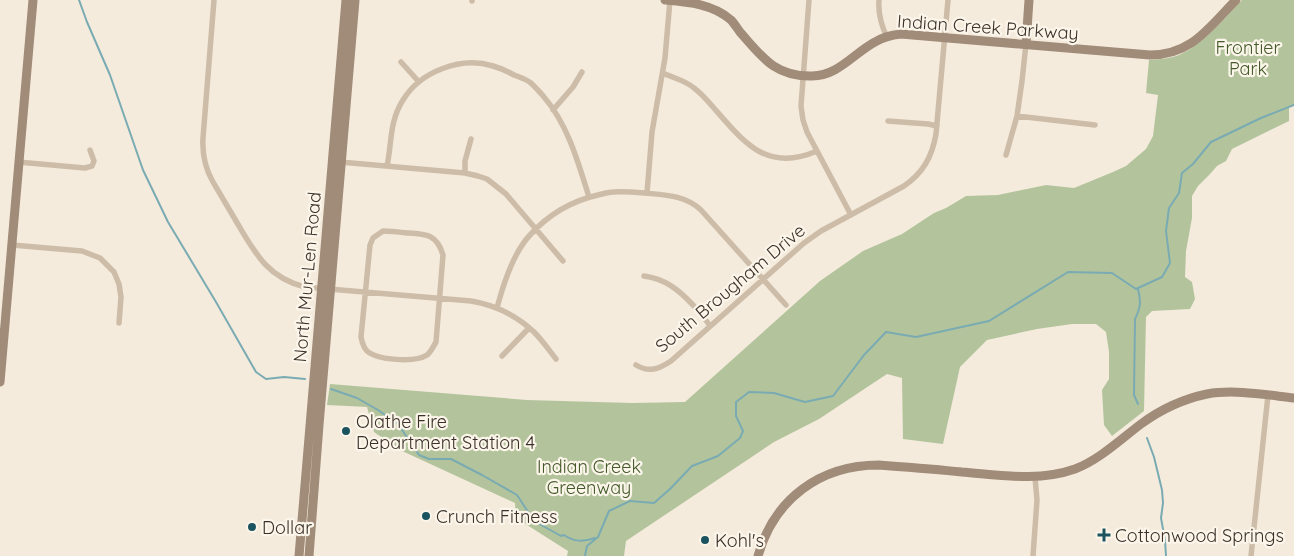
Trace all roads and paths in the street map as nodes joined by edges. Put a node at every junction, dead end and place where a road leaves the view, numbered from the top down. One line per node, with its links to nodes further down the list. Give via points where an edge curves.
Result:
1 (32, 0): 29 (street)
2 (214, 0): 41 (street, via 202,144 208,172 264,265 291,283)
3 (346, 0): 30 (street, North Mur-Len Road)
4 (355, 0): 30 (street, North Mur-Len Road)
5 (665, 0): 6 (street, Indian Creek Parkway)
6 (670, 0): 17 (street); 18 (street, Indian Creek Parkway, via 691,2 722,14 767,62 782,71)
7 (809, 0): 18 (street)
8 (879, 0): 12 (street, via 879,17)
9 (948, 0): 13 (street, South Brougham Drive)
10 (1029, 0): 14 (street)
11 (1236, 0): 14 (street, Indian Creek Parkway, via 1198,38 1167,54)
12 (887, 37): 13 (street, Indian Creek Parkway, via 901,34); 18 (street, Indian Creek Parkway, via 868,46 834,71 819,76)
13 (945, 38): 14 (street, Indian Creek Parkway); 24 (street, South Brougham Drive)
14 (1026, 44): 21 (street)
15 (401, 62): 19 (street)
16 (582, 72): 20 (street)
17 (663, 73): 27 (street, via 694,87 744,141 761,153 788,159); 33 (street, via 654,119)
18 (803, 76): 27 (street, via 803,120)
19 (419, 82): 20 (street, via 450,66 484,64 530,83); 31 (street, via 407,94 395,116)
20 (553, 110): 34 (street, via 574,152)
21 (1017, 116): 23 (street); 28 (street)
22 (888, 121): 24 (street)
23 (1095, 125)
24 (937, 126): 35 (street, South Brougham Drive, via 932,152 917,176)
25 (471, 139): 32 (street)
26 (90, 150): 29 (street, via 94,161 92,166 85,168)
27 (817, 151): 35 (street)
28 (1006, 155)
29 (18, 162): 37 (street)
30 (337, 162): 31 (street); 41 (street, North Mur-Len Road)
31 (387, 166): 32 (street)
32 (464, 173): 36 (street, via 491,181)
33 (647, 193): 34 (street, via 612,192); 40 (street, via 677,196 692,202)
34 (589, 197): 36 (street, via 568,204)
35 (851, 214): 40 (street, South Brougham Drive, via 804,243)
36 (536, 229): 38 (street); 45 (street, via 518,253 502,287)
37 (12, 245): 46 (street, via 82,251 100,258 114,272 119,284); 49 (street)
38 (563, 261)
39 (644, 276): 47 (street, via 663,280 675,287)
40 (763, 279): 44 (street); 47 (street, South Brougham Drive)
41 (326, 289): 42 (street); 57 (street, North Mur-Len Road); 58 (street, North Mur-Len Road)
42 (365, 292): 43 (street); 43 (street, via 373,238 383,231 424,234 436,240 443,255); 43 (street, via 362,334 365,350 374,356 410,360 427,355 436,342)
43 (440, 299): 45 (street, via 485,303)
44 (786, 305)
45 (497, 308): 48 (street)
46 (119, 323)
47 (710, 326): 52 (street, South Brougham Drive, via 666,364 649,370)
48 (529, 328): 50 (street); 51 (street)
49 (2, 330): 53 (street)
50 (502, 356)
51 (556, 359)
52 (636, 365)
53 (0, 382)
54 (1268, 395): 55 (street); 56 (street, via 1215,393 1178,403 1149,419 1088,463); 61 (street)
55 (1294, 398)
56 (1036, 477): 59 (street, via 879,465 842,469 818,478 793,496 776,515); 60 (street)
57 (299, 556)
58 (309, 556)
59 (758, 556)
60 (1032, 556)
61 (1251, 556)

